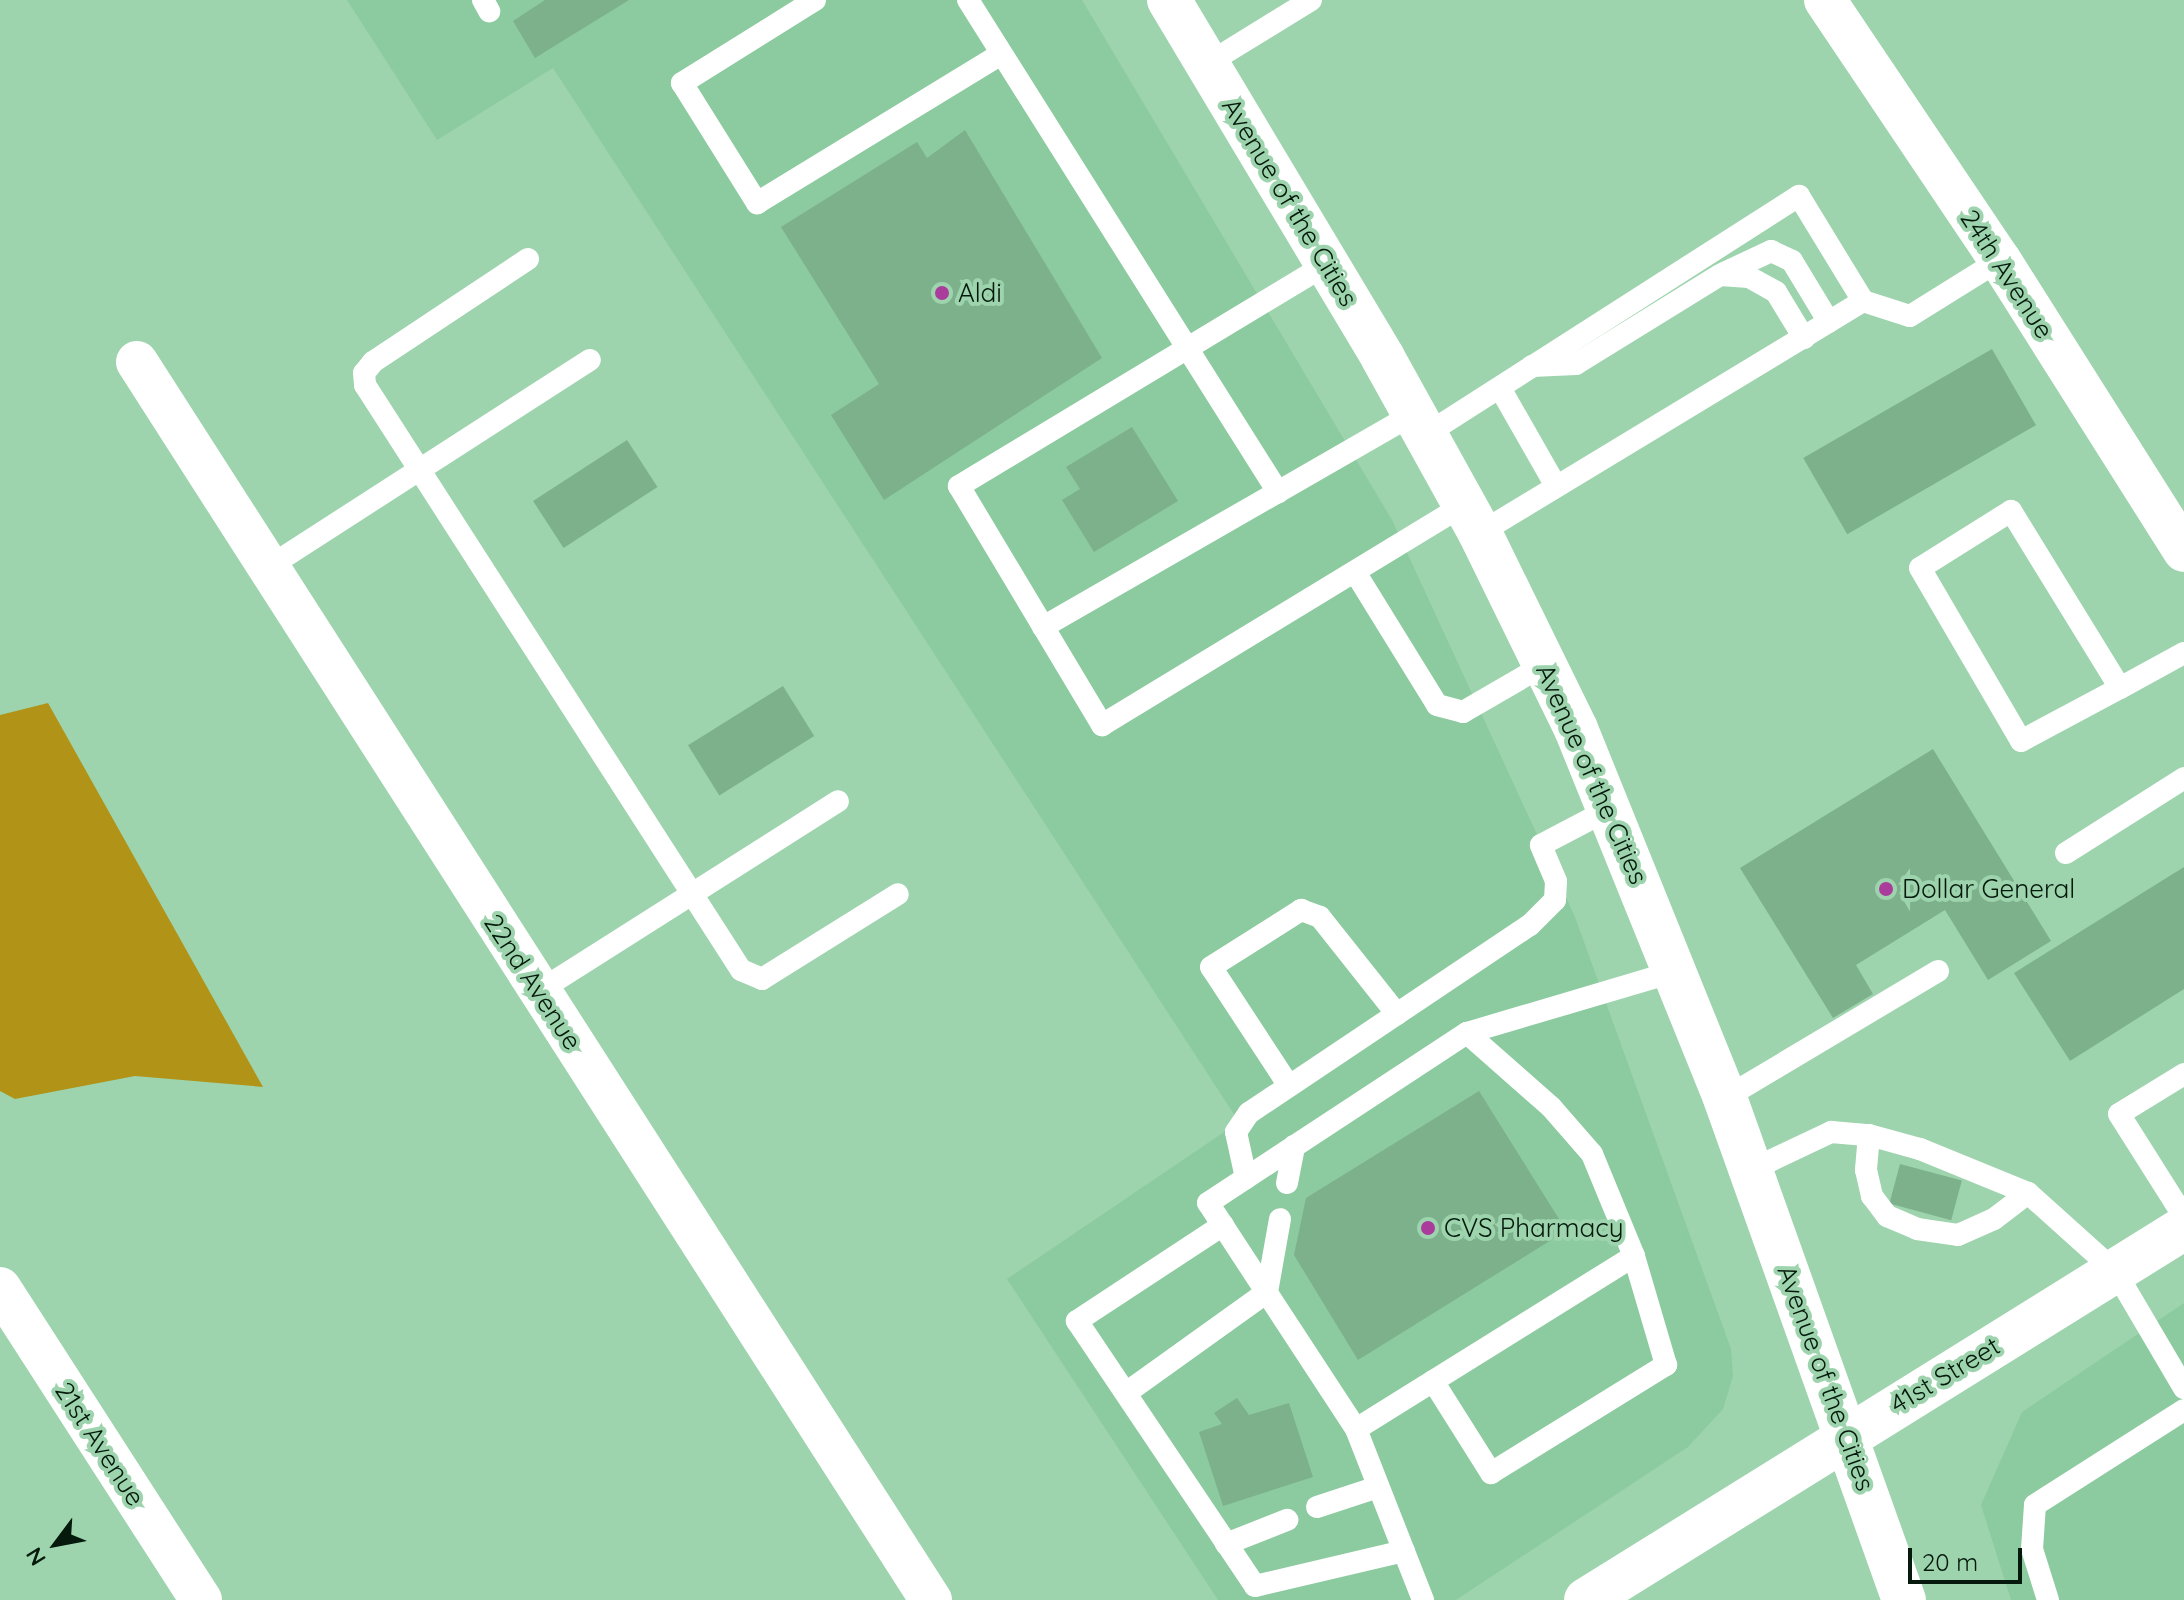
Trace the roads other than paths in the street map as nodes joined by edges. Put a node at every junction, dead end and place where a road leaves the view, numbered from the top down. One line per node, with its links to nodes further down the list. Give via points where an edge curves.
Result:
1 (815, 0): 6 (lane, via 682,83 757,203)
2 (968, 0): 6 (lane)
3 (1169, 0): 7 (main road, Avenue of the Cities)
4 (1311, 0): 7 (lane)
5 (1825, 0): 9 (street, 24th Avenue)
6 (1001, 54): 15 (lane)
7 (1207, 64): 10 (main road, Avenue of the Cities)
8 (528, 259): 21 (lane, via 364,373 365,385)
9 (2000, 260): 12 (lane, via 1910,316); 25 (street, 24th Avenue)
10 (1327, 264): 15 (lane); 20 (main road, Avenue of the Cities)
11 (1720, 275): 13 (lane, via 1771,251 1792,261); 14 (lane, via 1749,277 1776,292); 18 (lane, via 1576,364)
12 (1863, 301): 13 (lane); 18 (lane, via 1799,196)
13 (1829, 322): 14 (lane)
14 (1804, 338): 22 (lane)
15 (1190, 348): 23 (lane); 28 (lane, via 959,486)
16 (590, 360): 21 (lane)
17 (137, 362): 26 (street, 22nd Avenue)
18 (1531, 366): 19 (lane)
19 (1500, 388): 20 (lane); 22 (lane)
20 (1420, 424): 23 (lane); 24 (main road, Avenue of the Cities)
21 (420, 470): 26 (lane); 36 (lane)
22 (1556, 486): 24 (lane)
23 (1278, 492): 28 (lane)
24 (1472, 519): 27 (lane); 30 (main road, Avenue of the Cities)
25 (2184, 551)
26 (267, 568): 40 (street, 22nd Avenue)
27 (1355, 572): 28 (lane, via 1102,725); 30 (lane, via 1437,705 1463,712)
28 (1043, 627)
29 (2184, 653): 31 (lane)
30 (1544, 665): 34 (main road, Avenue of the Cities)
31 (2120, 688): 31 (lane, via 2021,741 1920,568 2011,511)
32 (2184, 778): 35 (lane)
33 (838, 801): 36 (lane)
34 (1610, 809): 38 (main road, Avenue of the Cities); 41 (lane, via 1541,845 1556,881 1555,900 1530,925)
35 (2066, 853)
36 (693, 893): 37 (lane, via 741,970 762,979); 40 (lane)
37 (898, 894)
38 (1676, 971): 42 (lane); 45 (main road, Avenue of the Cities)
39 (1938, 971): 45 (lane)
40 (539, 991): 72 (street, 22nd Avenue)
41 (1397, 1014): 44 (lane); 44 (lane, via 1320,917 1301,910 1211,967)
42 (1467, 1033): 47 (lane); 56 (lane, via 1551,1107 1592,1154)
43 (2184, 1074): 52 (lane, via 2119,1114)
44 (1289, 1086): 49 (lane, via 1249,1113 1236,1132)
45 (1725, 1098): 48 (main road, Avenue of the Cities)
46 (1869, 1135): 48 (lane, via 1831,1132); 51 (lane, via 1977,1169); 51 (lane, via 1866,1170 1872,1196 1887,1216 1917,1229 1958,1235 1994,1219)
47 (1294, 1146): 49 (lane); 50 (lane)
48 (1751, 1170): 65 (main road, Avenue of the Cities)
49 (1246, 1178): 54 (lane, via 1208,1203)
50 (1287, 1183)
51 (2028, 1193): 57 (lane)
52 (2184, 1217)
53 (1280, 1219): 59 (lane)
54 (1223, 1225): 59 (lane); 62 (lane, via 1077,1321)
55 (2184, 1228): 57 (main road, 41st Street)
56 (1634, 1256): 60 (lane); 60 (lane, via 1666,1365 1491,1473)
57 (2115, 1271): 61 (lane); 65 (main road, 41st Street)
58 (0, 1288): 71 (street, 21st Avenue)
59 (1267, 1292): 62 (lane); 64 (lane)
60 (1433, 1381): 64 (lane)
61 (2184, 1388)
62 (1126, 1393): 69 (lane)
63 (2184, 1410): 76 (lane, via 2035,1505 2032,1549)
64 (1356, 1429): 66 (lane)
65 (1848, 1434): 74 (main road, 41st Street); 75 (main road, Avenue of the Cities)
66 (1378, 1487): 67 (lane); 70 (lane)
67 (1317, 1507)
68 (1287, 1520): 69 (lane)
69 (1226, 1544): 70 (lane, via 1255,1586)
70 (1404, 1551): 73 (lane)
71 (201, 1600)
72 (931, 1600)
73 (1423, 1600)
74 (1586, 1600)
75 (1904, 1600)
76 (2048, 1600)

